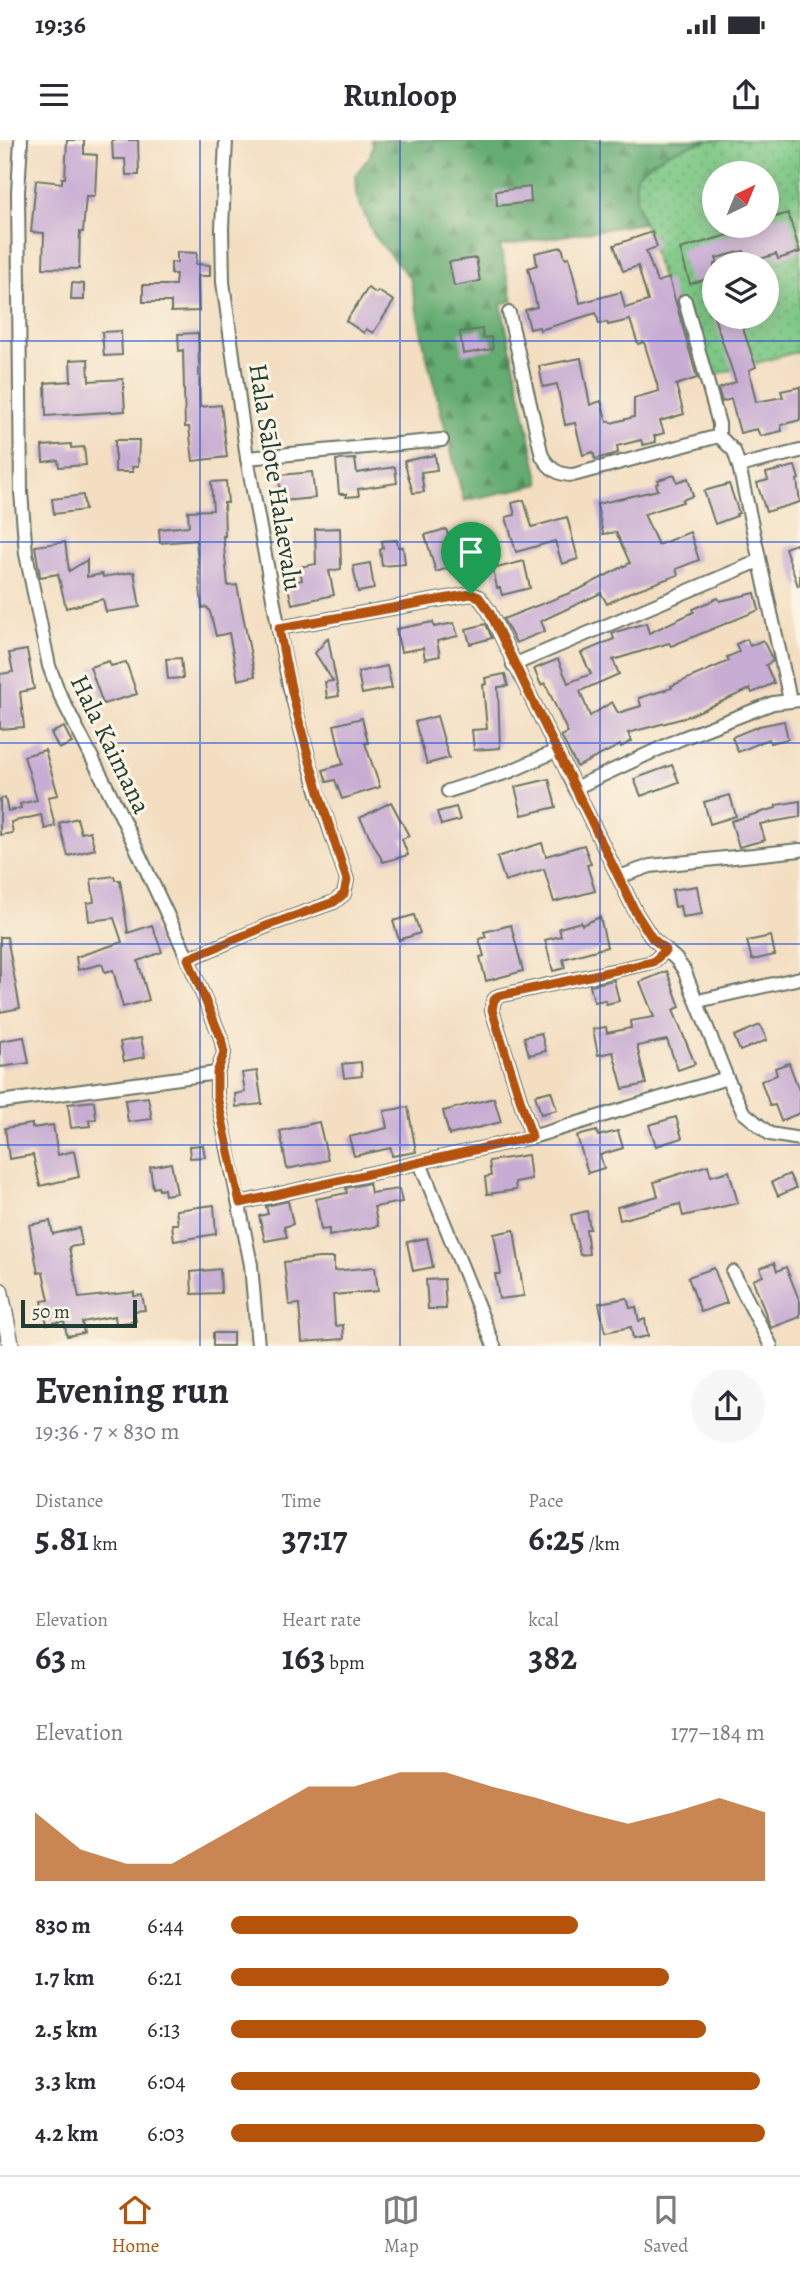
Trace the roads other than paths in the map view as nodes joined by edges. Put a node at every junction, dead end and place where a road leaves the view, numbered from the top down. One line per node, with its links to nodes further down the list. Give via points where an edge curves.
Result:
1 (21, 140): 20 (street, Hala Kaimana, via 21,492 26,554 48,666)
2 (226, 140): 8 (street, Hala Sālote Halaevalu, via 223,282)
3 (685, 301): 5 (street)
4 (509, 313): 5 (street, via 542,456 554,470 573,475)
5 (719, 436): 9 (street, via 734,451)
6 (442, 440): 8 (street)
7 (800, 451): 9 (street)
8 (247, 458): 11 (street, Hala Sālote Halaevalu)
9 (739, 466): 10 (street)
10 (759, 561): 12 (street); 13 (street)
11 (279, 628): 12 (street, via 471,594 484,602); 20 (street, Hala Sālote Halaevalu, via 317,790 347,880 344,894 334,902)
12 (513, 665): 14 (street)
13 (795, 700): 15 (street, via 773,703 680,739)
14 (556, 751): 15 (street); 16 (street)
15 (575, 788): 18 (street)
16 (447, 791)
17 (800, 850): 18 (street, via 650,866)
18 (619, 877): 19 (street, via 645,929)
19 (666, 950): 22 (street, via 684,970); 26 (street, via 653,962 494,1000 492,1010)
20 (188, 959): 23 (street, Hala Kaimana, via 221,1038 224,1053)
21 (800, 978): 22 (street)
22 (698, 1001): 24 (street)
23 (217, 1073): 25 (street); 29 (street, Hala Kaimana, via 217,1096)
24 (727, 1078): 26 (street); 27 (street, via 743,1112 756,1123 770,1134)
25 (0, 1102)
26 (532, 1137): 28 (street)
27 (800, 1139)
28 (420, 1163): 29 (street); 35 (street)
29 (240, 1203): 34 (street, Hala Kaimana)
30 (733, 1272): 36 (street)
31 (0, 1292): 32 (street)
32 (2, 1309): 33 (street)
33 (11, 1346)
34 (258, 1346)
35 (494, 1346)
36 (771, 1346)

